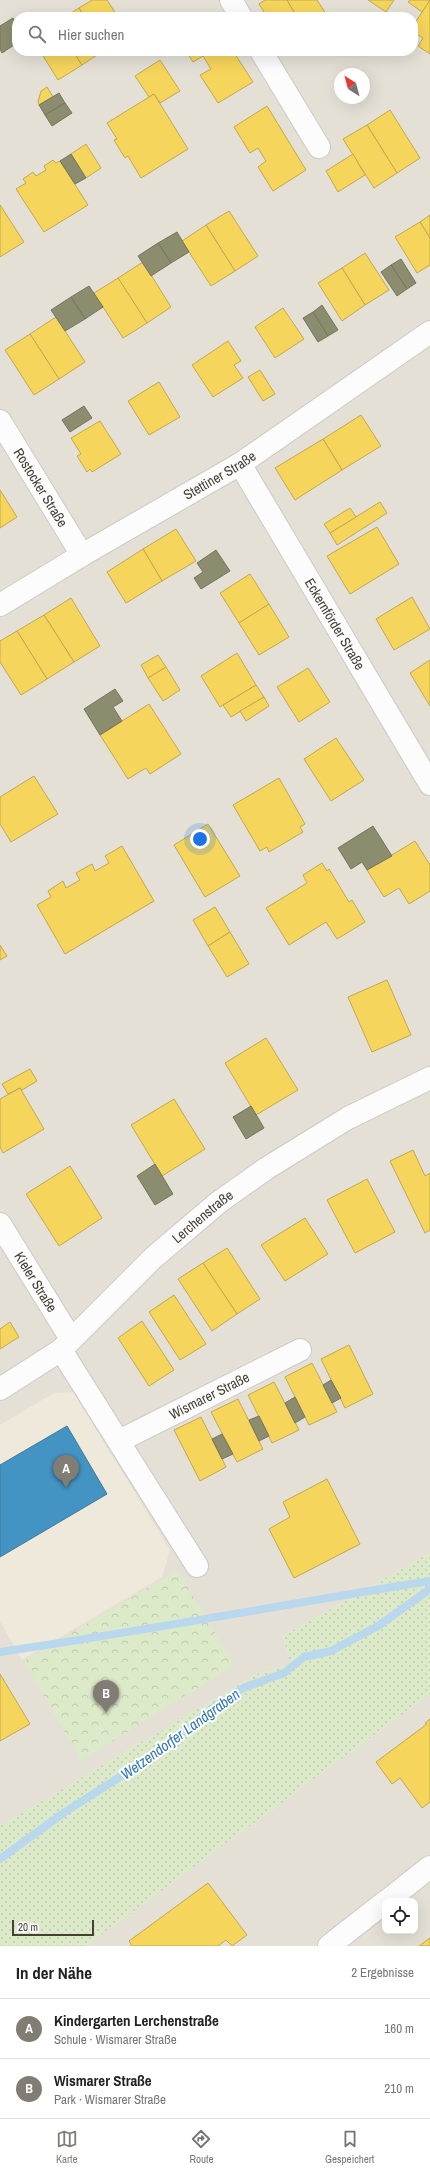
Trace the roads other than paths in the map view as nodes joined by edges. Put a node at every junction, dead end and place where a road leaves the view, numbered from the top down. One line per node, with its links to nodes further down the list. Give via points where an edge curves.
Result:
1 (231, 0): 2 (street)
2 (238, 12)
3 (264, 56): 4 (street)
4 (319, 147)
5 (430, 332): 7 (street, Stettiner Straße)
6 (0, 421): 8 (street, Rostocker Straße)
7 (240, 464): 8 (street, Stettiner Straße); 10 (street, Eckernförder Straße)
8 (82, 555): 9 (street, Stettiner Straße)
9 (0, 605)
10 (430, 784)
11 (430, 1078): 13 (street, Lerchenstraße, via 348,1118 267,1168 219,1202 154,1258)
12 (0, 1224): 13 (street, Kieler Straße)
13 (66, 1345): 15 (street, Lerchenstraße); 16 (street)
14 (300, 1350): 16 (street, Wismarer Straße)
15 (0, 1389)
16 (119, 1441): 17 (street)
17 (197, 1566)
18 (428, 1873): 19 (street)
19 (392, 1898)
20 (382, 1905): 21 (street)
21 (328, 1946)

